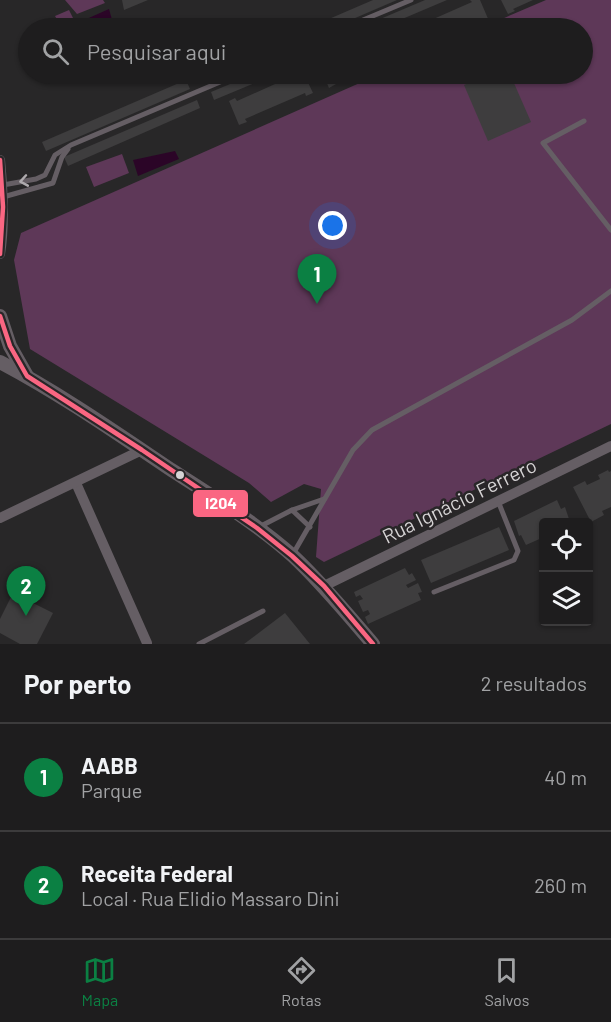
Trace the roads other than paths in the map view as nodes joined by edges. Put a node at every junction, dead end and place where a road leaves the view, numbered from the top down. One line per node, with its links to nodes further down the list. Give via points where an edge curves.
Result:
1 (411, 0): 2 (lane)
2 (368, 18)
3 (215, 84): 5 (lane)
4 (584, 121): 8 (lane, via 543,143)
5 (71, 145): 7 (lane, one-way to 7, via 55,155 45,176); 7 (lane, via 62,156 53,183)
6 (0, 160): 7 (street)
7 (2, 191): 9 (street)
8 (611, 230)
9 (0, 254)
10 (611, 291): 17 (lane, via 572,320 372,430 353,450)
11 (0, 316): 13 (street, via 10,346)
12 (0, 362): 13 (street)
13 (27, 376): 15 (street)
14 (611, 446): 18 (street, Rua Ignácio Ferrero)
15 (142, 450): 16 (street); 22 (street)
16 (76, 483): 20 (street); 27 (street)
17 (324, 499): 19 (lane); 21 (lane)
18 (498, 501): 24 (street, Rua Ignácio Ferrero); 25 (lane, via 517,556)
19 (292, 510): 21 (lane); 22 (lane)
20 (0, 518)
21 (310, 527): 23 (lane)
22 (257, 528): 23 (street)
23 (292, 556): 24 (street)
24 (324, 586): 29 (street)
25 (434, 592)
26 (263, 611): 28 (lane)
27 (147, 643)
28 (199, 644)
29 (373, 644)

